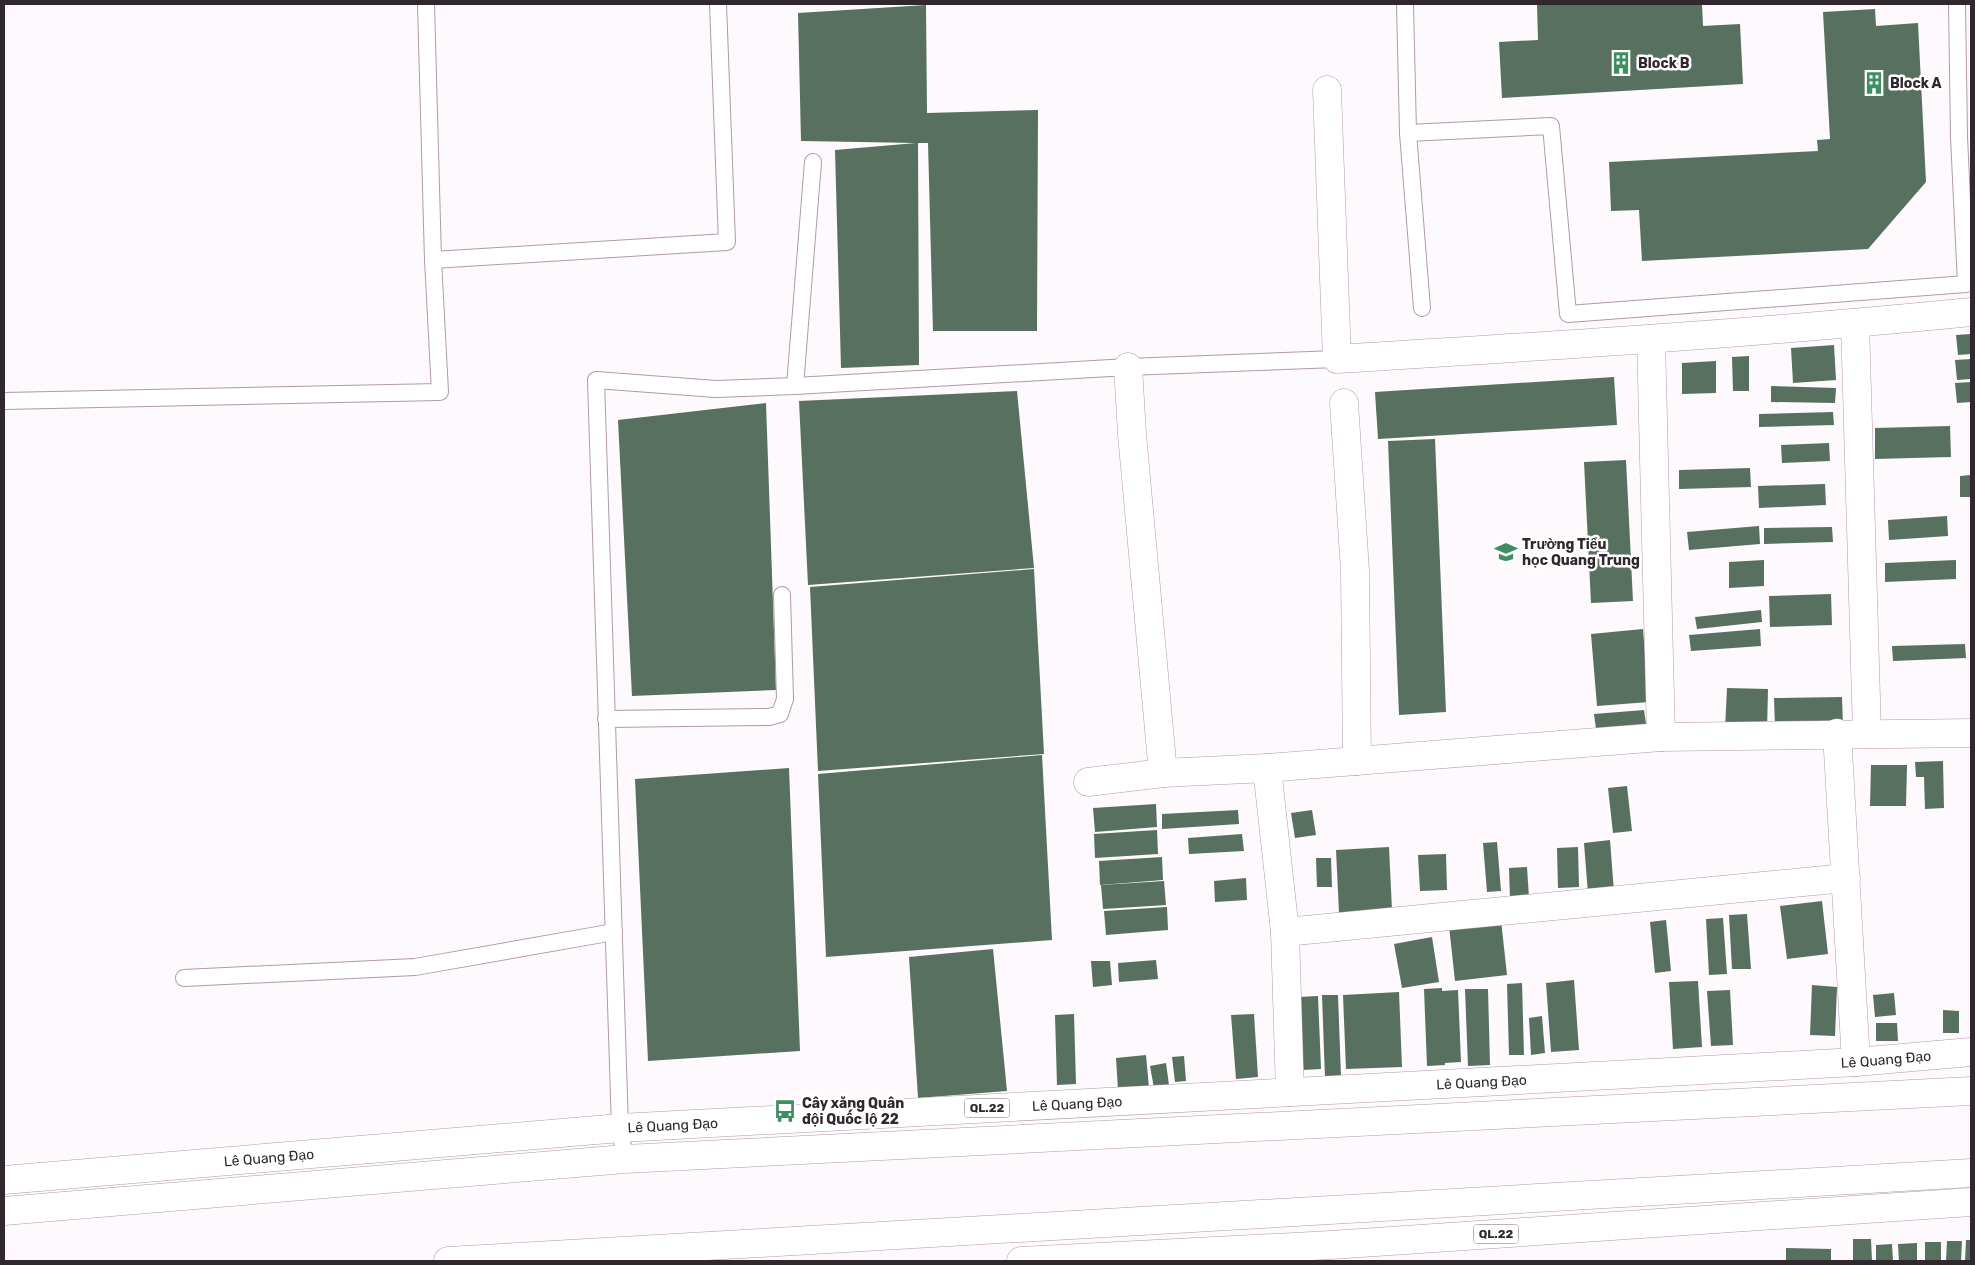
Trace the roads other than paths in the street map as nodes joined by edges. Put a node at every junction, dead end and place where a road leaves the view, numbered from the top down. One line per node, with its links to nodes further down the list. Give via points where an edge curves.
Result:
1 (426, 4): 9 (lane)
2 (718, 4): 9 (lane, via 727,242)
3 (1404, 4): 6 (lane)
4 (1957, 4): 7 (lane)
5 (1327, 90): 14 (main road)
6 (1408, 133): 7 (lane, via 1551,126 1568,314 1966,284); 10 (lane)
7 (1965, 137)
8 (813, 162): 16 (lane)
9 (433, 260): 17 (lane, via 440,392)
10 (1422, 308)
11 (1971, 312): 12 (main road)
12 (1855, 323): 13 (main road); 22 (main road)
13 (1651, 339): 14 (main road); 24 (main road)
14 (1337, 358): 15 (lane)
15 (1128, 366): 16 (lane); 27 (main road)
16 (795, 386): 20 (lane, via 716,389 596,380)
17 (4, 401)
18 (1344, 403): 25 (main road, via 1355,572)
19 (782, 595): 20 (lane, via 785,699 780,714 769,717)
20 (606, 719): 30 (lane)
21 (1838, 733): 22 (main road); 24 (main road); 29 (main road)
22 (1867, 733): 23 (main road)
23 (1971, 733)
24 (1661, 737): 25 (main road)
25 (1357, 761): 26 (main road)
26 (1267, 768): 27 (main road); 31 (main road)
27 (1163, 773): 28 (main road)
28 (1088, 782)
29 (1846, 878): 31 (main road); 34 (main road)
30 (614, 932): 32 (lane, via 415,967); 37 (lane)
31 (1285, 932): 36 (main road)
32 (184, 978)
33 (1971, 1052): 34 (main road, Lê Quang Đạo / QL.22)
34 (1856, 1062): 36 (main road, Lê Quang Đạo / QL.22)
35 (1971, 1090): 38 (main road)
36 (1290, 1092): 37 (main road, Lê Quang Đạo / QL.22)
37 (620, 1128): 38 (lane); 40 (main road, Lê Quang Đạo / QL.22)
38 (625, 1159): 42 (main road)
39 (1971, 1173): 44 (main road)
40 (4, 1180)
41 (1971, 1202): 43 (main road, QL.22)
42 (4, 1211)
43 (1333, 1253): 45 (main road, QL.22)
44 (628, 1256): 46 (main road)
45 (1085, 1260): 47 (main road, QL.22)
46 (448, 1261)
47 (1021, 1261)

